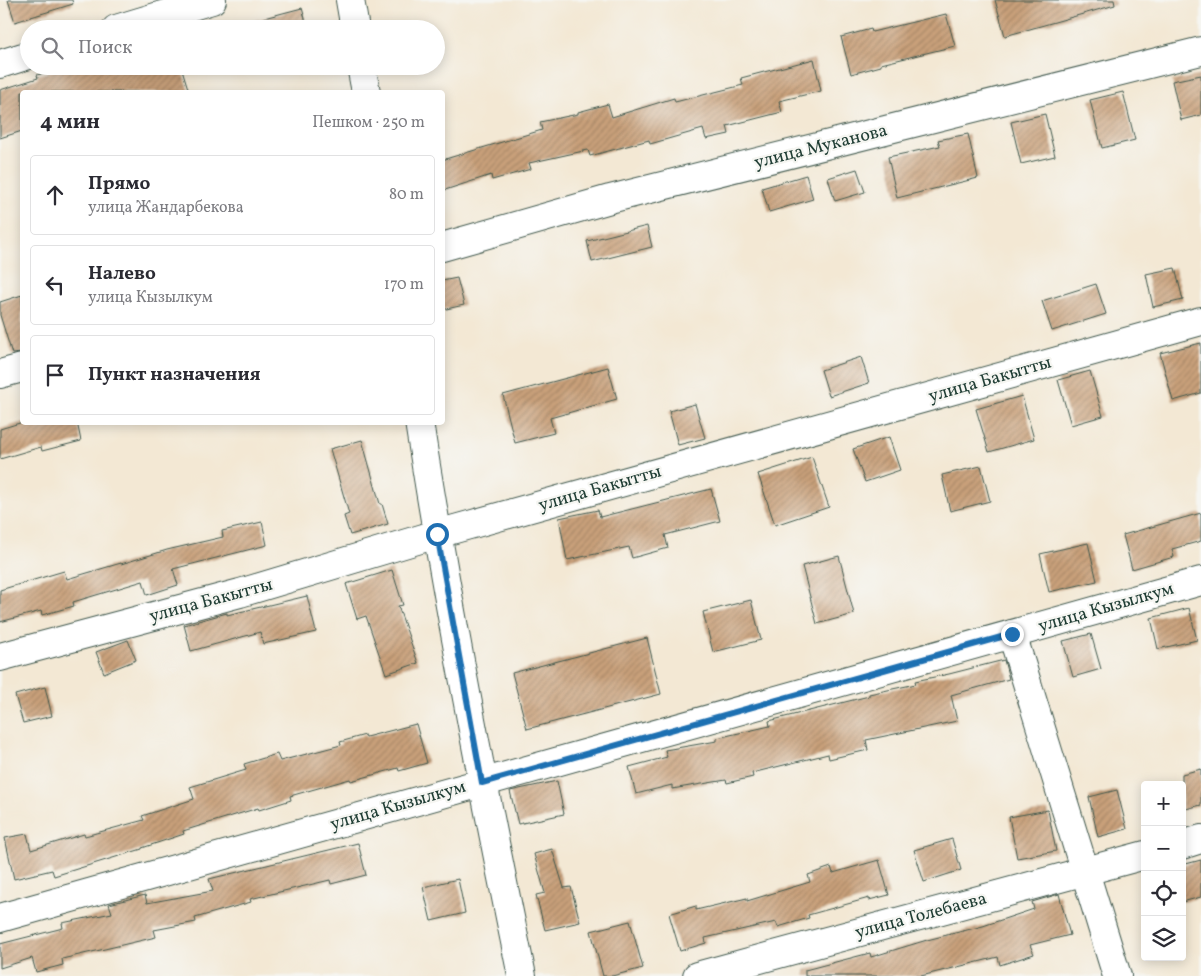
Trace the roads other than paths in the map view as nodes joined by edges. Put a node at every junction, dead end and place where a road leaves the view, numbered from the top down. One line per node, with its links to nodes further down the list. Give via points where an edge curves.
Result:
1 (212, 0): 3 (street)
2 (350, 0): 4 (street)
3 (146, 20)
4 (353, 20)
5 (1201, 51): 10 (street, улица Муканова, via 610,199)
6 (20, 58): 7 (street)
7 (0, 64)
8 (363, 75): 9 (street)
9 (366, 90)
10 (445, 246)
11 (1201, 321): 15 (street, улица Бакытты)
12 (20, 369): 13 (street)
13 (0, 374)
14 (419, 425): 15 (street)
15 (437, 534): 18 (street, улица Бакытты, via 240,594); 19 (street)
16 (1201, 581): 17 (street, улица Кызылкум)
17 (1012, 634): 19 (street, улица Кызылкум); 23 (street)
18 (0, 658)
19 (482, 783): 24 (street, улица Кызылкум); 25 (street)
20 (1201, 840): 21 (street)
21 (1186, 844)
22 (1141, 856): 23 (street, улица Толебаева)
23 (1085, 872): 26 (street, улица Толебаева); 27 (street)
24 (0, 918)
25 (522, 976)
26 (697, 976)
27 (1117, 976)

